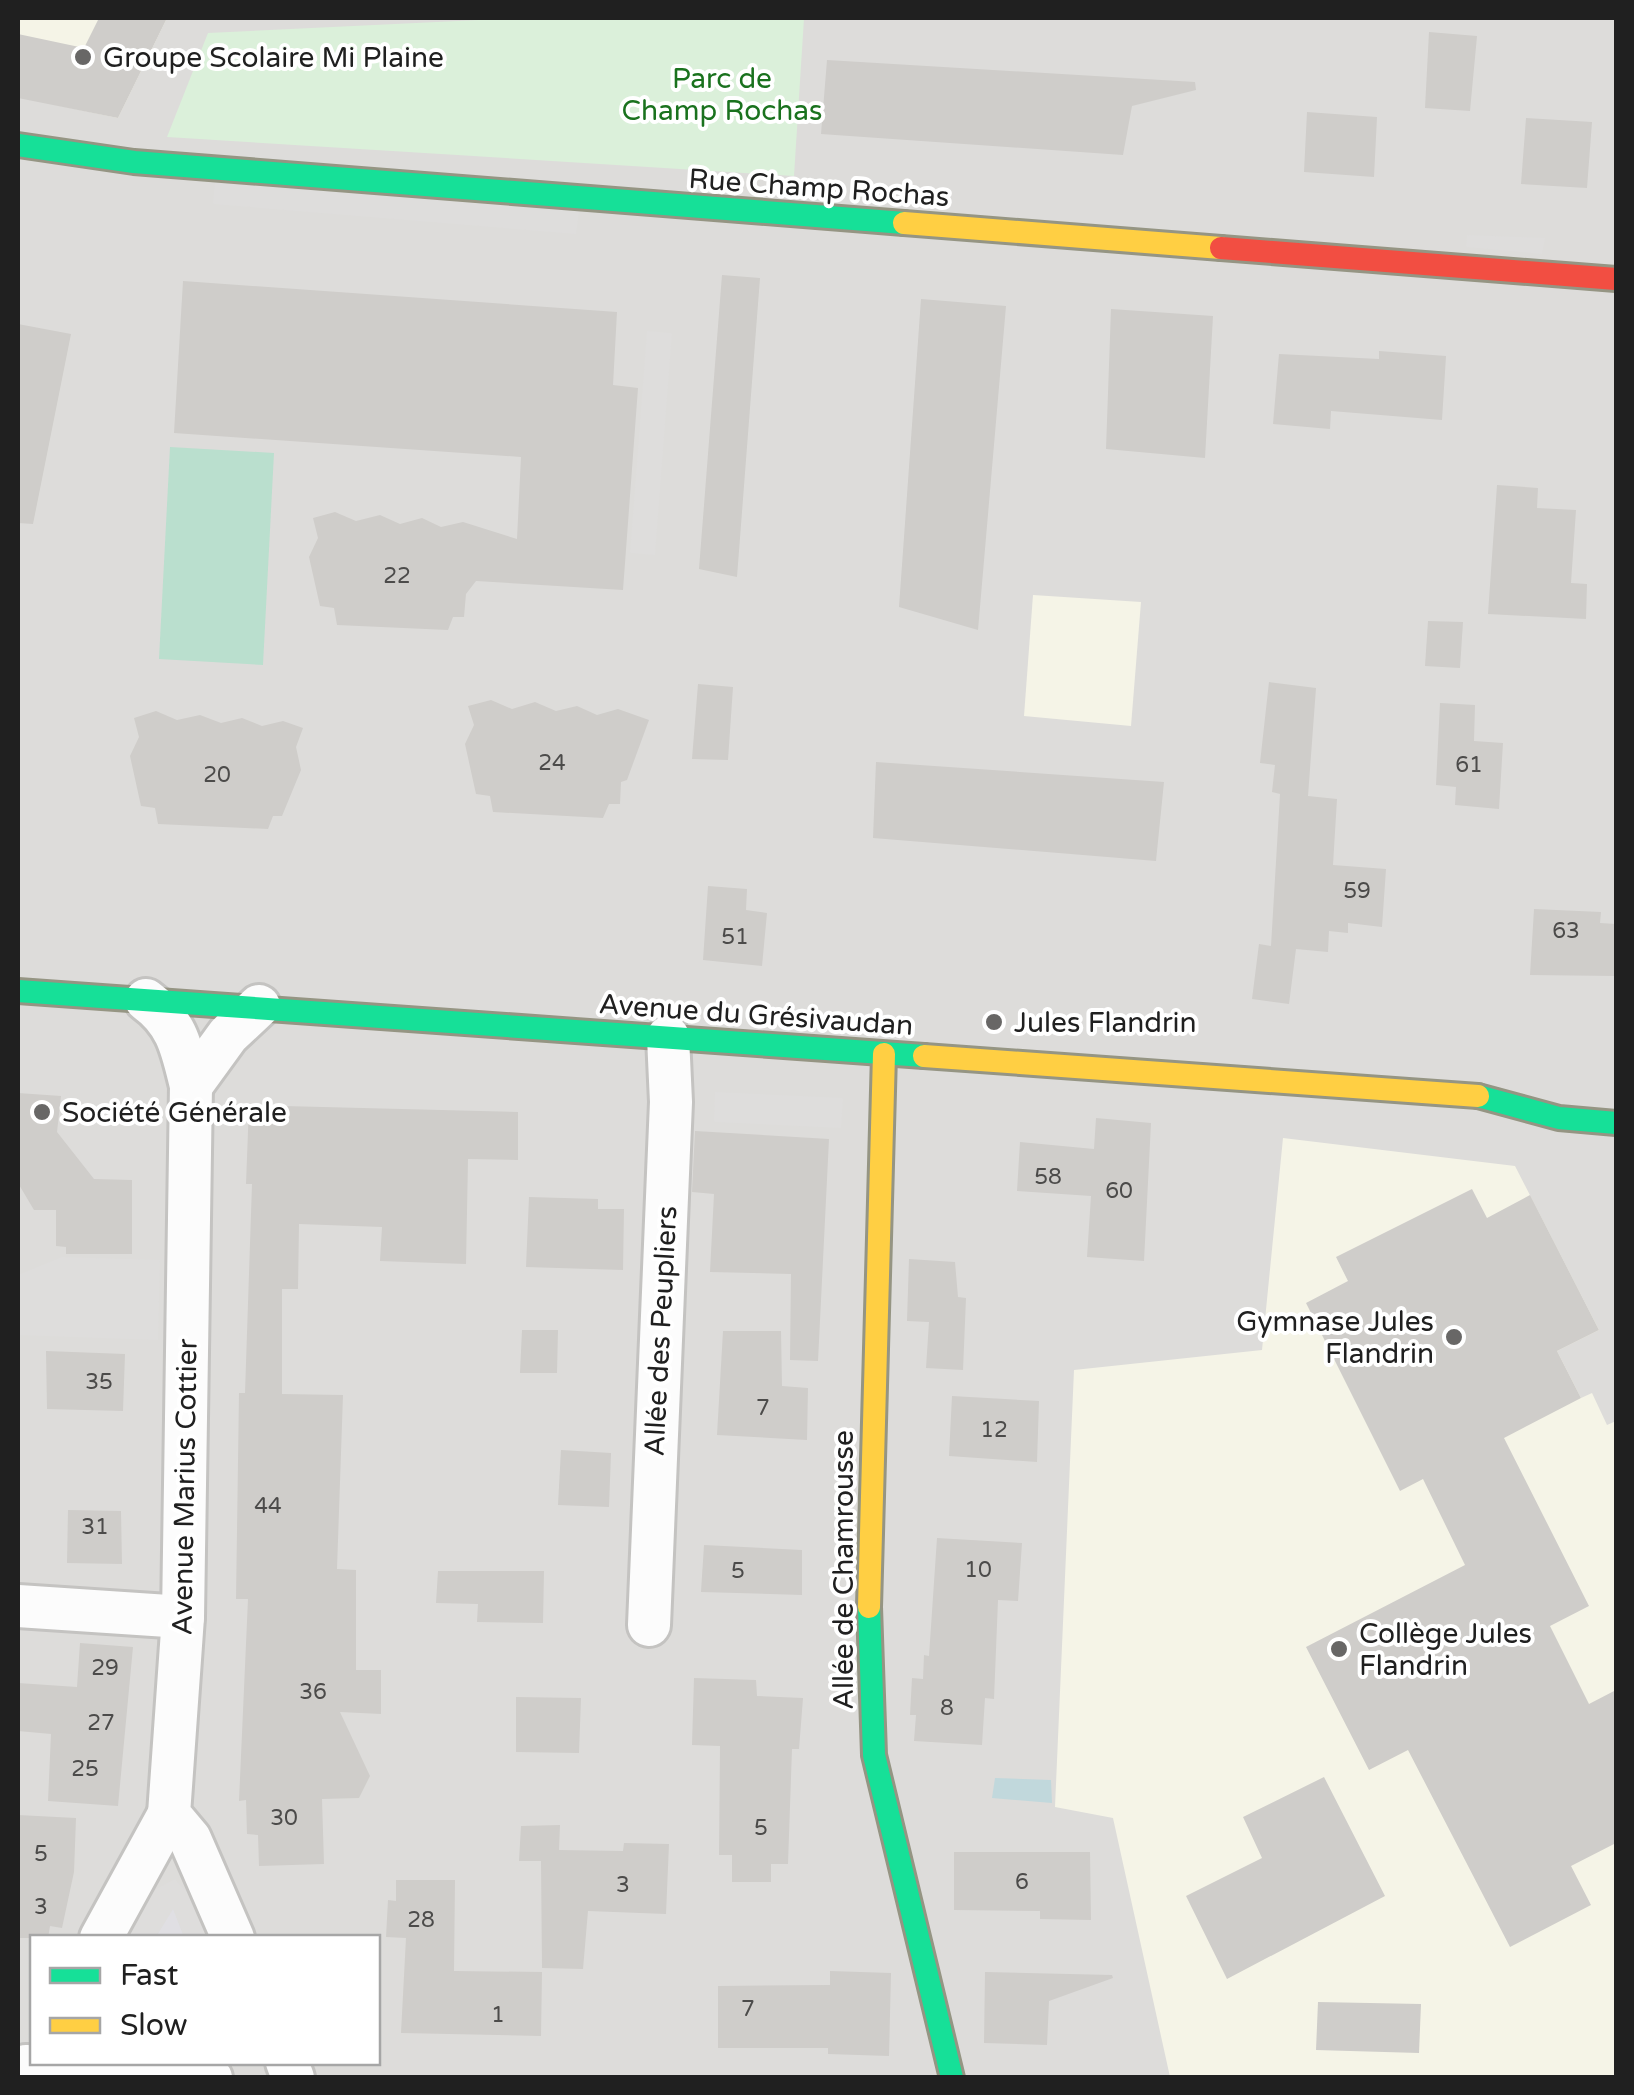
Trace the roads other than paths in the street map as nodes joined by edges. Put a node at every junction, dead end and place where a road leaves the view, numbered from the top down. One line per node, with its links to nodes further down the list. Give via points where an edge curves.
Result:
1 (18, 145): 2 (street, Rue Champ Rochas, via 154,164)
2 (1616, 279)
3 (18, 991): 4 (street, Avenue du Grésivaudan)
4 (146, 1000): 5 (street, Avenue du Grésivaudan); 8 (street, Avenue Marius Cottier, via 177,1030)
5 (260, 1006): 6 (street, Avenue du Grésivaudan); 8 (street, via 228,1035)
6 (668, 1037): 7 (street, Avenue du Grésivaudan); 14 (street, Allée des Peupliers, via 671,1102)
7 (884, 1054): 10 (street, Avenue du Grésivaudan); 22 (street, Allée de Chamrousse, via 871,1490 874,1754)
8 (191, 1086): 13 (street, Avenue Marius Cottier)
9 (1530, 1086): 10 (street, Avenue du Grésivaudan)
10 (1490, 1097): 11 (street, Avenue du Grésivaudan, via 1559,1118)
11 (1616, 1123)
12 (18, 1606): 13 (street)
13 (183, 1617): 15 (street, Avenue Marius Cottier)
14 (649, 1625)
15 (170, 1814): 16 (street); 17 (street)
16 (136, 1871): 17 (street, via 174,1867); 18 (street)
17 (207, 1876): 19 (street)
18 (103, 1935)
19 (232, 1935)
20 (38, 2065): 21 (street)
21 (211, 2078)
22 (952, 2078)

